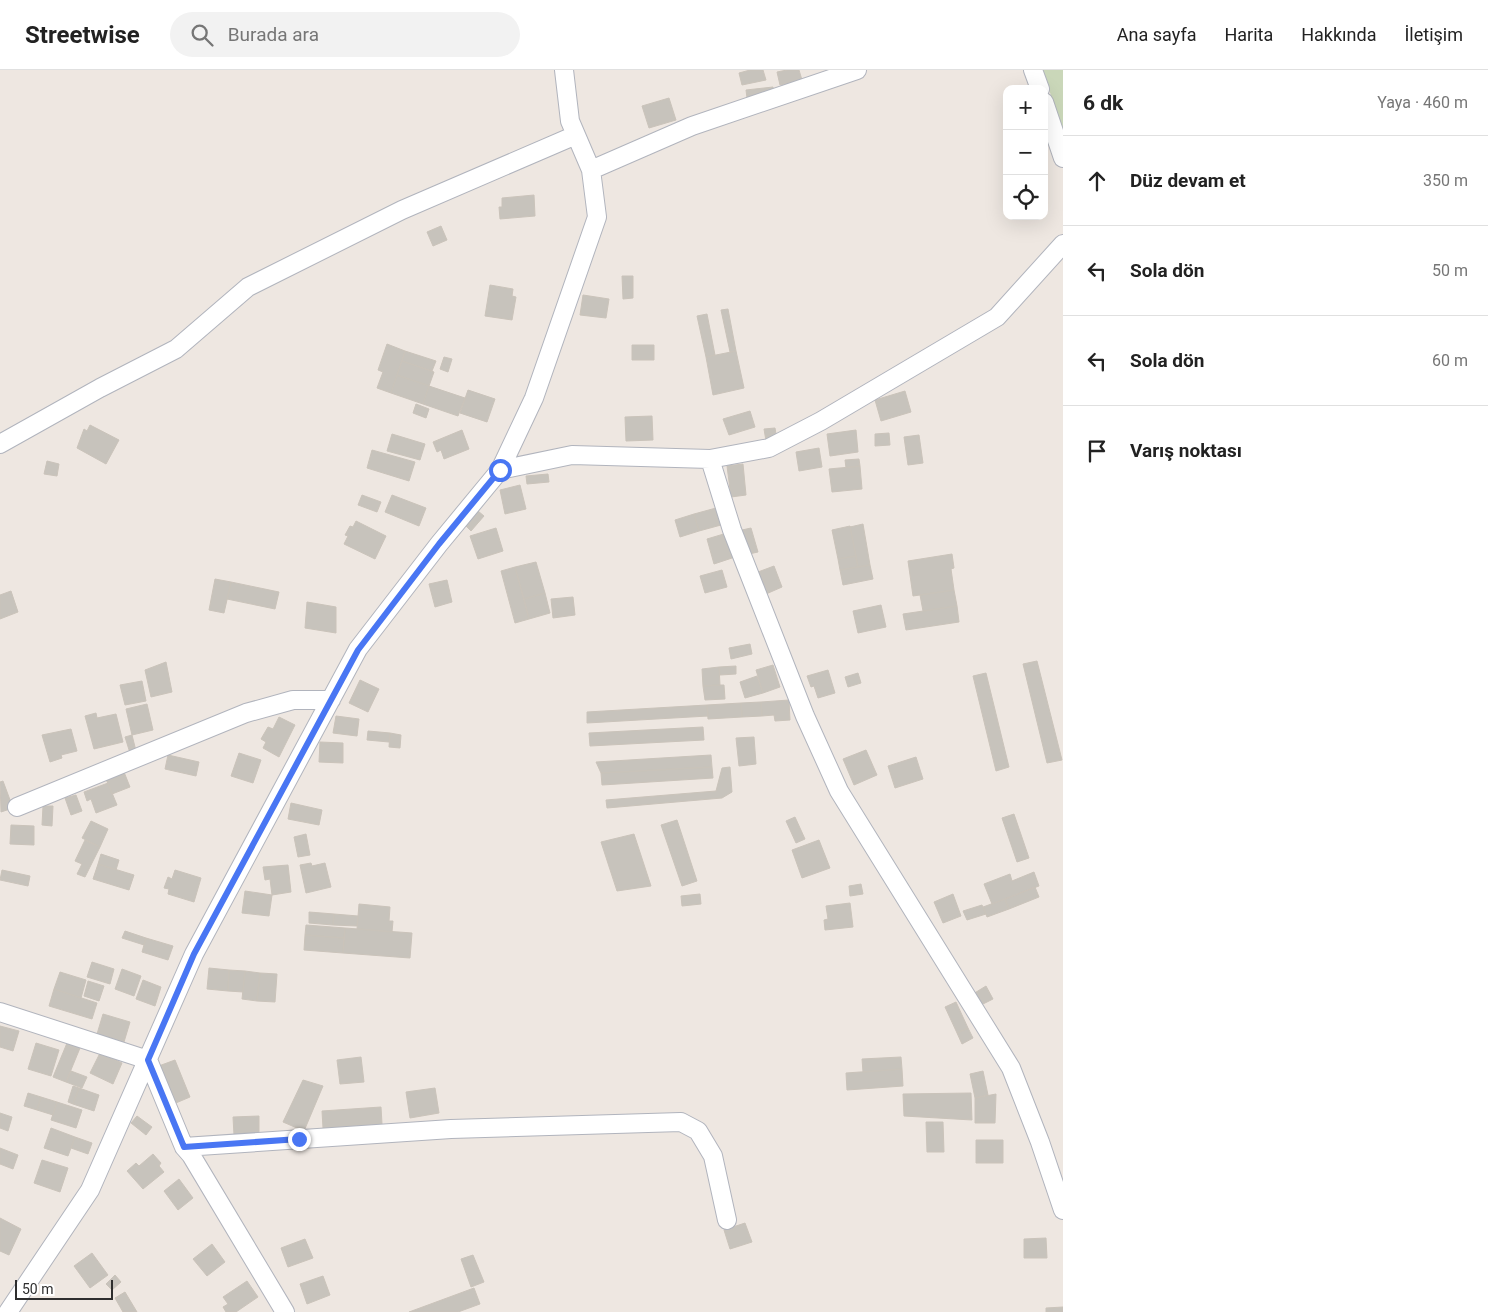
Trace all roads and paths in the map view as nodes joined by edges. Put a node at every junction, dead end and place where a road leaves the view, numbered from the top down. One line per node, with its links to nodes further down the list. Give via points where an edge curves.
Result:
1 (564, 70): 6 (street, via 570,120)
2 (858, 70): 8 (street, via 692,126)
3 (1033, 70): 4 (street)
4 (1039, 85)
5 (1048, 114): 7 (street)
6 (576, 135): 8 (street); 10 (street, via 402,210 248,287 176,350)
7 (1063, 158)
8 (591, 170): 12 (street, via 597,217 534,398)
9 (1063, 244): 11 (street, via 997,317 769,448)
10 (0, 444)
11 (710, 459): 12 (street, via 572,455); 18 (street, via 732,530 806,716 840,791 1011,1068)
12 (500, 470): 13 (street, via 358,650)
13 (331, 700): 14 (street, via 293,700 246,713); 16 (street, via 194,954)
14 (17, 807)
15 (0, 1012): 16 (street)
16 (148, 1060): 17 (street); 20 (street, via 90,1190)
17 (184, 1147): 19 (street, via 451,1129 680,1122 698,1131 713,1156); 21 (street)
18 (1063, 1210)
19 (727, 1220)
20 (8, 1312)
21 (285, 1312)

